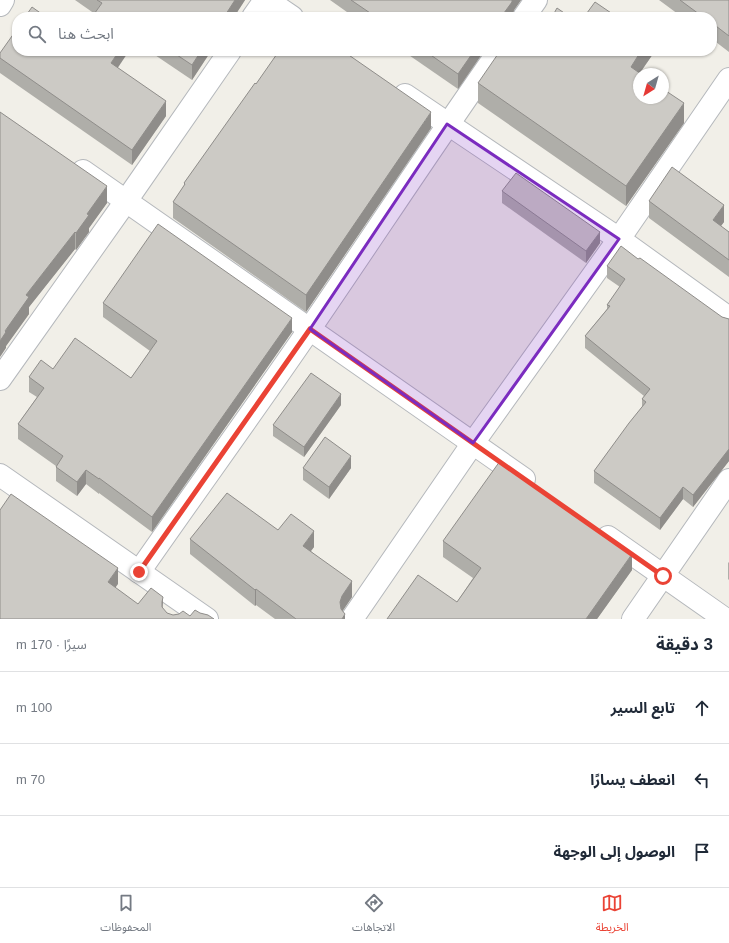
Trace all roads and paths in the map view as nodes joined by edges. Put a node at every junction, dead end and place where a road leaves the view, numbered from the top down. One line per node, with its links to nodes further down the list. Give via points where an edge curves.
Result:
1 (3, 0): 4 (street)
2 (266, 0): 5 (street); 6 (street)
3 (536, 0): 7 (street)
4 (0, 5)
5 (257, 12)
6 (284, 12)
7 (528, 12)
8 (227, 56): 14 (street)
9 (496, 56): 12 (street)
10 (729, 79): 15 (street)
11 (391, 86): 12 (street)
12 (447, 124): 15 (street); 17 (street)
13 (70, 162): 14 (street)
14 (126, 201): 17 (street); 18 (street)
15 (619, 239): 16 (street); 19 (street)
16 (729, 318)
17 (310, 329): 19 (street); 24 (street)
18 (0, 379)
19 (473, 443): 22 (street); 28 (street)
20 (0, 475): 24 (street)
21 (729, 480): 25 (street)
22 (539, 489)
23 (591, 526): 25 (street)
24 (139, 572): 26 (street)
25 (663, 576): 29 (street); 30 (street)
26 (179, 611): 27 (street)
27 (207, 619)
28 (352, 619)
29 (633, 619)
30 (725, 619)

